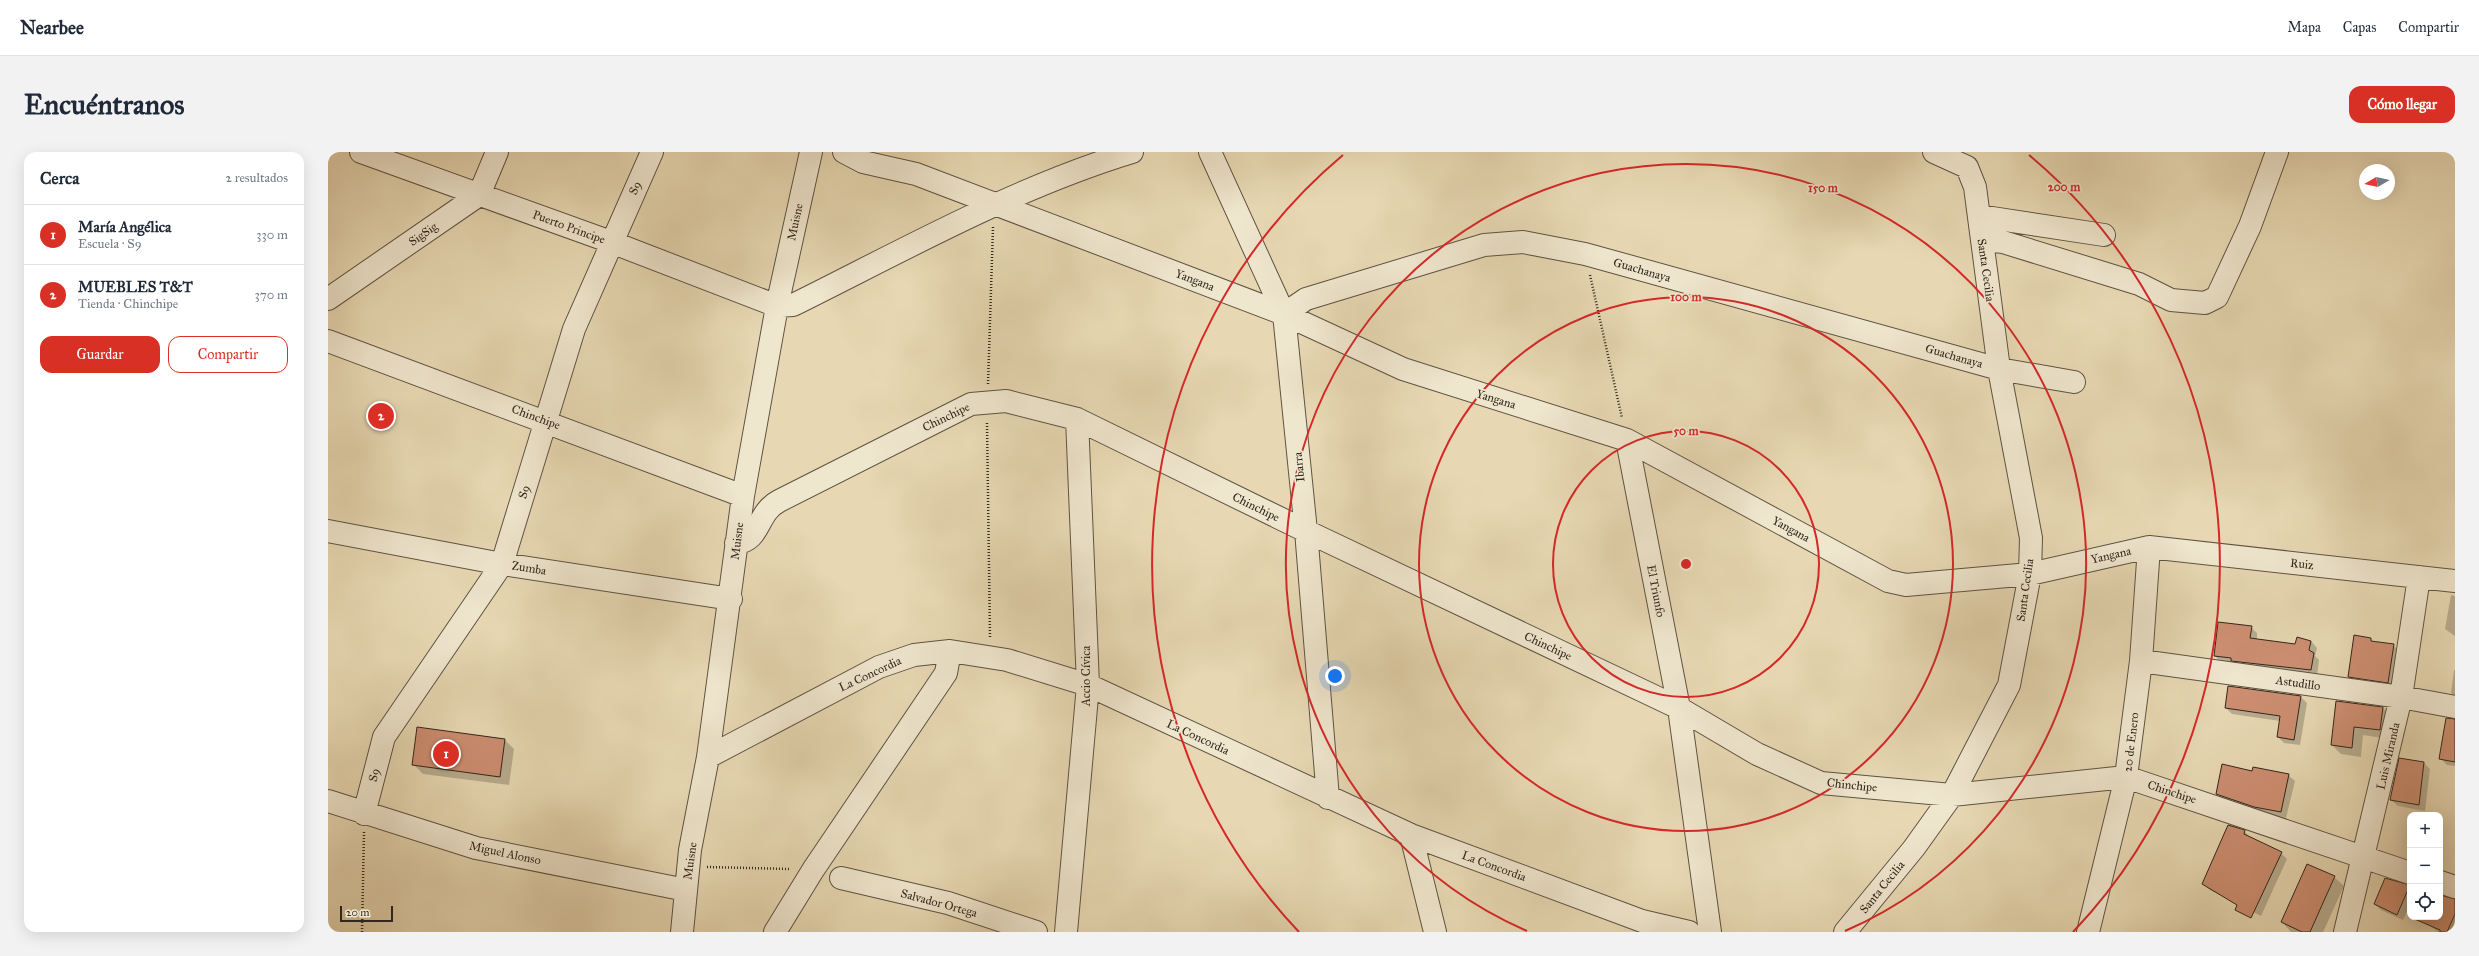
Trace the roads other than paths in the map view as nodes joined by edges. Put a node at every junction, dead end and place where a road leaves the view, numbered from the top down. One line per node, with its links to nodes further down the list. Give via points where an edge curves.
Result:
1 (361, 152): 10 (street, Puerto Principe)
2 (497, 152): 10 (street)
3 (652, 152): 15 (street, S9)
4 (811, 152): 17 (street, Muisne)
5 (844, 152): 11 (street, Yangana, via 863,162 916,174)
6 (1132, 152): 11 (street, via 1094,164)
7 (1210, 152): 18 (street, Ibarra)
8 (1934, 152): 12 (street, Santa Cecilia, via 1967,167 1975,187)
9 (2277, 152): 14 (street, via 2250,226 2218,297 2205,303 2171,300 2139,284 2002,242)
10 (479, 195): 15 (street, Puerto Principe); 16 (street, SigSig)
11 (994, 204): 17 (street, via 793,305); 18 (street, Yangana)
12 (1979, 216): 13 (street); 14 (street, Santa Cecilia)
13 (2104, 235)
14 (1982, 239): 20 (street, Santa Cecilia)
15 (610, 242): 17 (street, Puerto Principe); 23 (street, S9, via 574,329)
16 (328, 299)
17 (777, 306): 25 (street, Muisne)
18 (1284, 314): 20 (street, Guachanaya, via 1306,299 1484,245 1523,242 1585,254); 24 (street, Yangana, via 1403,369); 27 (street, Ibarra)
19 (328, 341): 23 (street, Chinchipe)
20 (1999, 369): 21 (street, Guachanaya); 31 (street, Santa Cecilia, via 2031,538)
21 (2074, 382)
22 (1077, 419): 27 (street, Chinchipe); 28 (street, Chinchipe, via 1006,401 971,404 769,506 752,538 746,542); 37 (street, Accio Cívica)
23 (547, 421): 25 (street, Chinchipe); 30 (street, S9)
24 (1627, 440): 31 (street, Yangana, via 1888,582 1906,585); 40 (street, El Triunfo)
25 (743, 496): 28 (street, Muisne)
26 (328, 531): 30 (street, Zumba)
27 (1306, 531): 40 (street, Chinchipe); 44 (street, Ibarra)
28 (736, 543): 34 (street, Muisne)
29 (2149, 547): 31 (street, Yangana); 32 (street, Ruiz); 36 (street, 20 de Enero)
30 (502, 564): 34 (street, Zumba); 46 (street, S9, via 384,737)
31 (2030, 574): 43 (street, Santa Cecilia, via 2009,685)
32 (2419, 577): 33 (street, Ruiz); 38 (street, Luis Miranda)
33 (2455, 582)
34 (731, 599): 41 (street, Muisne)
35 (950, 651): 37 (street, La Concordia, via 1007,660); 41 (street, La Concordia, via 914,655 879,667); 57 (street, via 946,673 812,870)
36 (2141, 661): 38 (street, Astudillo); 42 (street, 20 de Enero)
37 (1088, 685): 44 (street, La Concordia); 59 (street, Accio Cívica)
38 (2401, 697): 39 (street, Astudillo); 48 (street, Luis Miranda)
39 (2455, 707)
40 (1679, 708): 43 (street, Chinchipe, via 1757,754 1821,783); 62 (street, El Triunfo)
41 (708, 757): 53 (street, Muisne)
42 (2126, 777): 43 (street, Chinchipe); 48 (street, Chinchipe); 55 (street, 20 de Enero)
43 (1952, 795): 63 (street, Santa Cecilia, via 1914,848)
44 (1328, 798): 47 (street, La Concordia)
45 (328, 801): 46 (street, Miguel Alonso)
46 (364, 814): 53 (street, Miguel Alonso, via 476,848)
47 (1411, 835): 54 (street, La Concordia); 60 (street)
48 (2364, 859): 49 (street, Chinchipe); 64 (street, Luis Miranda)
49 (2407, 872)
50 (841, 878): 58 (street, Salvador Ortega, via 948,903)
51 (2443, 883): 52 (street)
52 (2455, 887)
53 (686, 890): 56 (street, Muisne)
54 (1646, 927): 61 (street, La Concordia)
55 (2090, 931)
56 (682, 932)
57 (775, 932)
58 (1036, 932)
59 (1066, 932)
60 (1435, 932)
61 (1689, 932)
62 (1710, 932)
63 (1845, 932)
64 (2345, 932)

